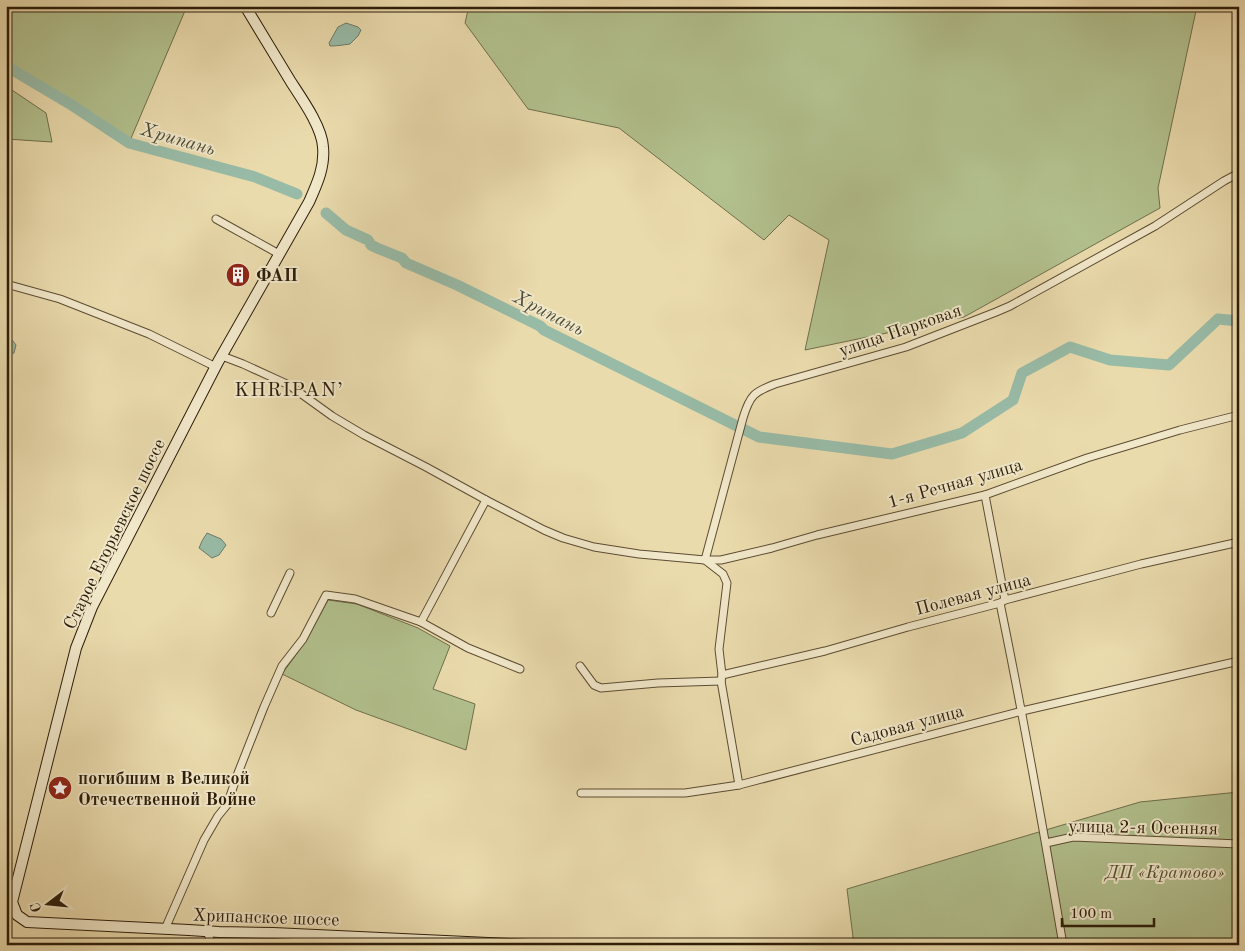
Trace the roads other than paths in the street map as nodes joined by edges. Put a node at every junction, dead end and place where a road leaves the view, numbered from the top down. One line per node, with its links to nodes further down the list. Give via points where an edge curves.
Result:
1 (245, 6): 4 (main road, Старое Егорьевское шоссе, via 312,115 323,145 320,179)
2 (1239, 173): 12 (street, улица Парковая, via 1155,226 1010,306 906,348 758,391 747,405)
3 (216, 219): 4 (street)
4 (279, 254): 6 (main road, Старое Егорьевское шоссе)
5 (6, 284): 7 (street, via 60,299 149,334)
6 (222, 356): 7 (main road, Старое Егорьевское шоссе); 10 (street, 1-я Речная улица, via 289,385 332,416)
7 (216, 367): 26 (main road, Старое Егорьевское шоссе, via 84,626)
8 (1239, 415): 9 (street, 1-я Речная улица, via 1089,458)
9 (985, 495): 12 (street, 1-я Речная улица, via 721,560); 14 (street)
10 (486, 500): 12 (street, 1-я Речная улица, via 544,530 594,547); 16 (street)
11 (1239, 542): 14 (street, Полевая улица)
12 (705, 560): 20 (street, via 722,574 727,583 719,649)
13 (290, 574): 15 (street)
14 (1002, 601): 20 (street, Полевая улица); 21 (street)
15 (271, 613)
16 (421, 622): 19 (street, via 468,648); 28 (street, via 355,599 326,595 303,639 282,666 227,805 204,840)
17 (1239, 661): 21 (street, Садовая улица)
18 (580, 666): 20 (street, Полевая улица, via 594,685 601,688)
19 (520, 669)
20 (722, 678): 22 (street)
21 (1022, 711): 22 (street, Садовая улица); 24 (street)
22 (739, 785): 23 (street, Садовая улица, via 685,793)
23 (581, 793)
24 (1046, 843): 25 (street, улица 2-я Осенняя, via 1073,836); 32 (street)
25 (1239, 844)
26 (12, 902): 27 (street, Старое Егорьевское шоссе); 28 (main road, Хрипанское шоссе, via 17,915 27,922)
27 (6, 925)
28 (165, 929): 29 (main road, Хрипанское шоссе)
29 (207, 931): 30 (street); 31 (main road, Хрипанское шоссе)
30 (212, 945)
31 (530, 945)
32 (1062, 945)

